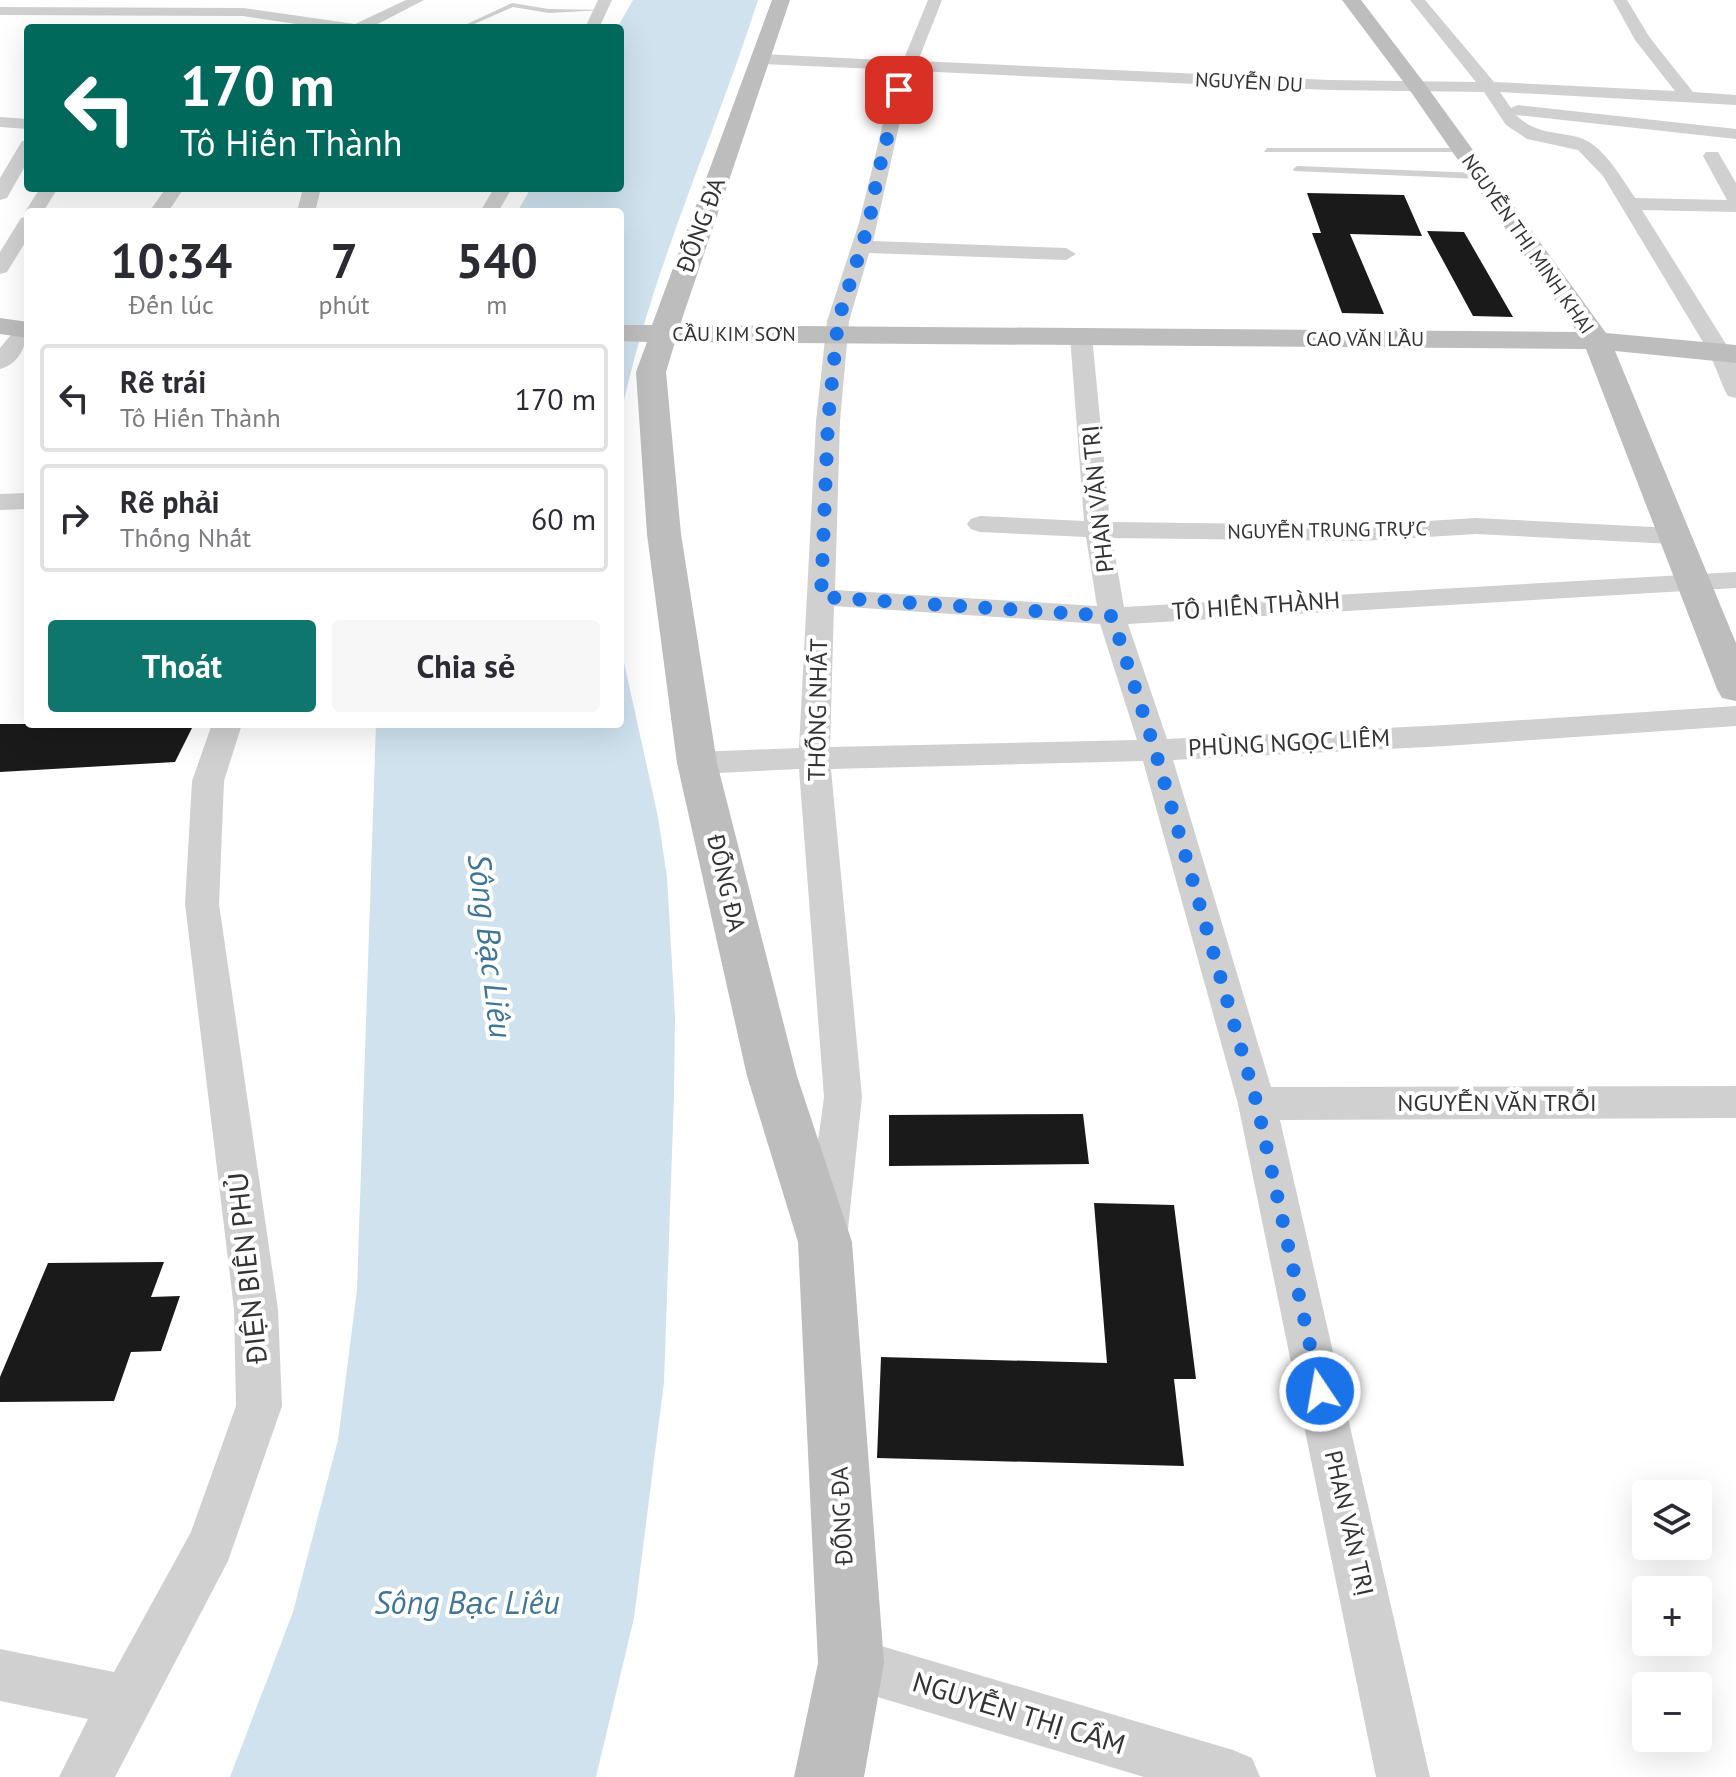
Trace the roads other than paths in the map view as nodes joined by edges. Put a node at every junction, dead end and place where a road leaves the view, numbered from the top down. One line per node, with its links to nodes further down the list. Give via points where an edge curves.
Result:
1 (276, 0): 12 (street)
2 (417, 0): 18 (street)
3 (781, 0): 21 (main road, ĐỐNG ĐA)
4 (935, 0): 22 (street, THỐNG NHẤT)
5 (1351, 0): 24 (main road, NGUYỄN THỊ MINH KHAI)
6 (1417, 0): 23 (street)
7 (1620, 0): 25 (street, via 1643,40)
8 (603, 5): 19 (lane, via 549,11 512,5); 20 (street)
9 (314, 6): 13 (street)
10 (0, 11): 11 (street)
11 (43, 11): 12 (street); 14 (street)
12 (250, 12): 13 (street); 15 (street)
13 (292, 17): 16 (street); 17 (street)
14 (14, 24)
15 (228, 24)
16 (279, 24)
17 (333, 24)
18 (365, 24)
19 (470, 24)
20 (594, 24)
21 (762, 59): 22 (street, NGUYỄN DU); 66 (main road, ĐỐNG ĐA, via 651,372 664,534)
22 (909, 66): 24 (street, NGUYỄN DU); 41 (street, THỐNG NHẤT)
23 (1488, 86): 24 (street, NGUYỄN DU); 25 (street, NGUYỄN DU); 27 (street)
24 (1418, 88): 32 (main road, NGUYỄN THỊ MINH KHAI)
25 (1688, 97): 26 (street, NGUYỄN DU)
26 (1736, 100)
27 (1506, 109): 30 (street); 39 (street, via 1512,121 1533,135 1593,152)
28 (0, 122): 29 (street)
29 (24, 124)
30 (1736, 134)
31 (1267, 150): 32 (lane)
32 (1462, 150): 36 (main road, NGUYỄN THỊ MINH KHAI)
33 (24, 152): 37 (street)
34 (1712, 156): 38 (street)
35 (1297, 169): 36 (lane)
36 (1480, 176): 48 (main road, NGUYỄN THỊ MINH KHAI)
37 (0, 194)
38 (1736, 203): 39 (street)
39 (1629, 204): 49 (street)
40 (24, 229): 43 (street)
41 (862, 247): 42 (street); 59 (street, THỐNG NHẤT, via 838,321)
42 (1066, 254)
43 (0, 268)
44 (21, 329): 50 (street)
45 (624, 333): 46 (main road, CẦU KIM SƠN)
46 (993, 336): 47 (main road, CAO VĂN LẦU)
47 (1081, 336): 48 (main road, CAO VĂN LẦU); 55 (street, PHAN VĂN TRỊ)
48 (1597, 341): 49 (main road, CAO VĂN LẦU); 56 (main road, NGUYỄN THỊ MINH KHAI)
49 (1728, 353): 51 (street)
50 (0, 362)
51 (1736, 391)
52 (24, 501): 53 (street)
53 (0, 502)
54 (980, 524): 55 (street, NGUYỄN TRUNG TRỰC)
55 (1098, 530): 56 (street, NGUYỄN TRUNG TRỰC, via 1362,533 1476,526); 60 (street, PHAN VĂN TRỊ)
56 (1673, 536): 58 (main road, NGUYỄN THỊ MINH KHAI)
57 (1736, 580): 58 (street, TÔ HIẾN THÀNH)
58 (1691, 581): 60 (street, TÔ HIẾN THÀNH); 61 (main road, NGUYỄN THỊ MINH KHAI)
59 (821, 597): 60 (street, TÔ HIẾN THÀNH); 65 (street, THỐNG NHẤT)
60 (1112, 616): 64 (street, PHAN VĂN TRỊ)
61 (1736, 689)
62 (1736, 716): 64 (street, PHÙNG NGỌC LIÊM)
63 (226, 728): 72 (street, ĐIỆN BIÊN PHỦ, via 208,781 202,904 256,1309 259,1406 211,1544)
64 (1155, 750): 65 (street, PHÙNG NGỌC LIÊM); 68 (street, PHAN VĂN TRỊ)
65 (814, 757): 66 (street, PHÙNG NGỌC LIÊM); 69 (street, THỐNG NHẤT, via 843,1097)
66 (697, 763): 69 (main road, ĐỐNG ĐA, via 772,1076)
67 (1736, 1102): 68 (street, NGUYỄN VĂN TRỖI)
68 (1257, 1104): 76 (street, PHAN VĂN TRỊ)
69 (825, 1242): 70 (main road, ĐỐNG ĐA)
70 (851, 1663): 74 (main road, ĐỐNG ĐA); 75 (street, NGUYỄN THỊ CẨM)
71 (0, 1675): 72 (street)
72 (127, 1701): 73 (street, ĐIỆN BIÊN PHỦ)
73 (86, 1777)
74 (829, 1777)
75 (1233, 1777)
76 (1403, 1777)

